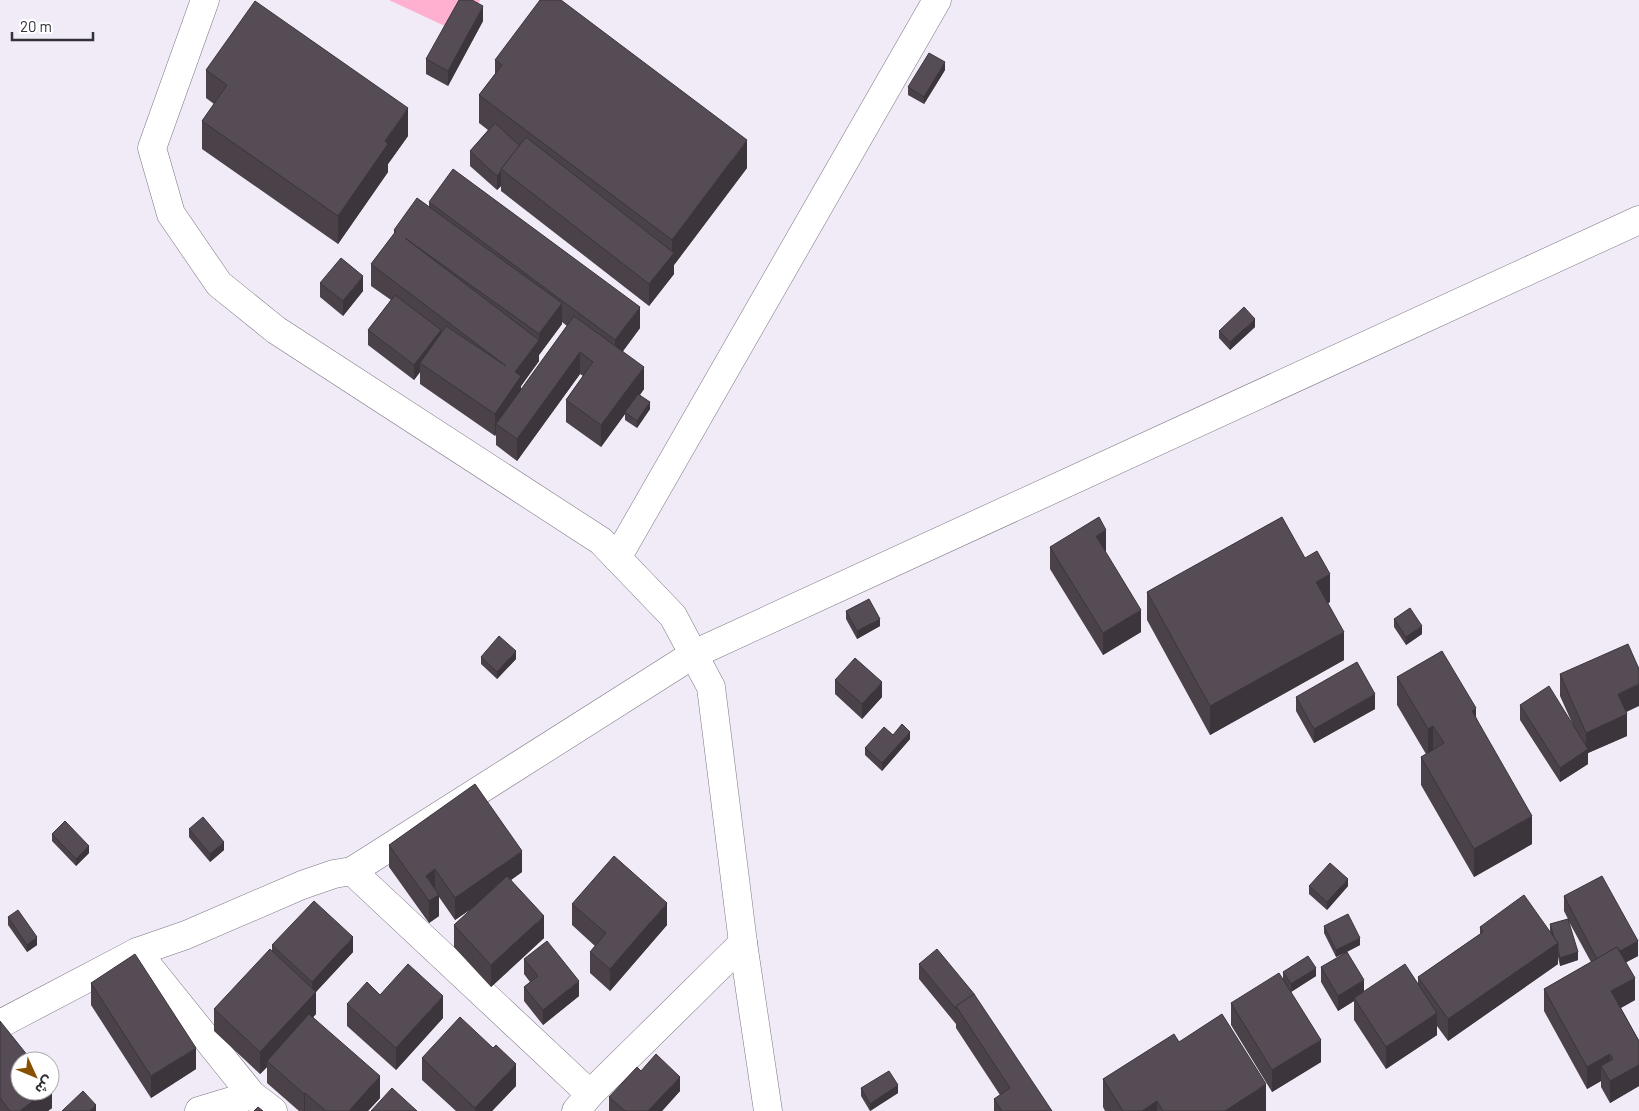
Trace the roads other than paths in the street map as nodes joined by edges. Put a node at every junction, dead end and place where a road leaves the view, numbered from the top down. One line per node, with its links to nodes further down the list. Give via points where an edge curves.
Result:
1 (205, 0): 4 (street, via 152,148 171,214 219,284 276,330 600,541)
2 (937, 0): 4 (street)
3 (1639, 220): 5 (street)
4 (617, 558): 5 (street, via 673,616)
5 (694, 654): 6 (street); 7 (street, via 711,687)
6 (352, 871): 8 (street, via 302,885 186,936); 10 (street)
7 (743, 943): 10 (street); 13 (street)
8 (137, 952): 9 (street); 11 (street)
9 (0, 1024)
10 (583, 1103)
11 (256, 1106): 12 (street)
12 (199, 1111)
13 (768, 1111)

